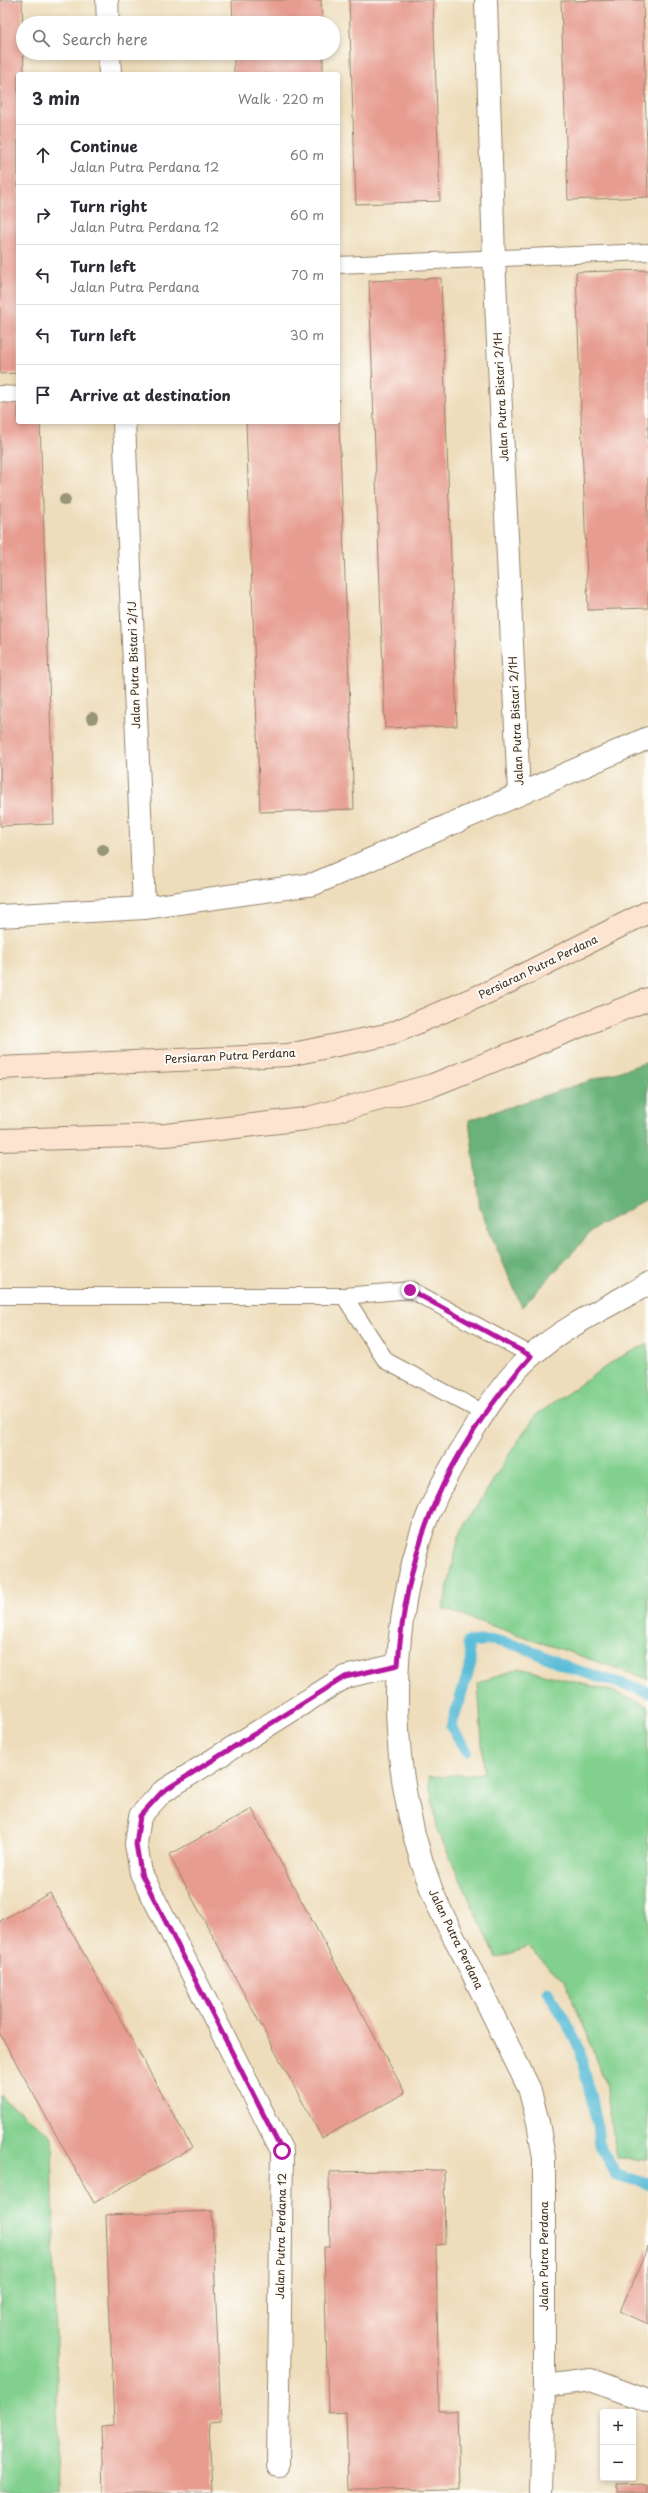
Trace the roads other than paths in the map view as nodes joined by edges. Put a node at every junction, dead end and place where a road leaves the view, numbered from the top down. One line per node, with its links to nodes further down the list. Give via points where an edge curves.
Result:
1 (107, 0): 3 (street)
2 (486, 0): 7 (street, Jalan Putra Bistari 2/1H)
3 (108, 16)
4 (109, 60): 5 (street)
5 (110, 72)
6 (648, 252): 7 (lane)
7 (494, 258): 8 (lane); 13 (street, Jalan Putra Bistari 2/1H)
8 (340, 265)
9 (0, 394): 10 (lane)
10 (16, 395)
11 (124, 424): 14 (street, Jalan Putra Bistari 2/1J)
12 (648, 738): 13 (street)
13 (520, 794): 14 (street, via 314,884)
14 (144, 908): 16 (street)
15 (648, 912): 18 (main road, Persiaran Putra Perdana, via 493,990 391,1034 288,1055)
16 (0, 916)
17 (648, 998): 19 (main road, via 433,1085 304,1119 166,1136)
18 (0, 1068)
19 (0, 1140)
20 (648, 1284): 23 (street, Jalan Putra Perdana, via 573,1325)
21 (0, 1296): 22 (lane)
22 (344, 1296): 23 (lane, via 410,1290); 24 (lane, via 386,1360)
23 (531, 1356): 24 (street, Jalan Putra Perdana)
24 (484, 1413): 25 (street, Jalan Putra Perdana, via 459,1452 419,1540 401,1623)
25 (398, 1665): 26 (street, Jalan Putra Perdana, via 398,1722 403,1778 416,1840 432,1892 529,2088 538,2122 544,2158); 28 (street, Jalan Putra Perdana 12, via 345,1677 162,1792 140,1816 136,1844 141,1873 282,2151)
26 (544, 2386): 27 (street, via 591,2380); 29 (street, Jalan Putra Perdana)
27 (648, 2401)
28 (278, 2466)
29 (541, 2493)

